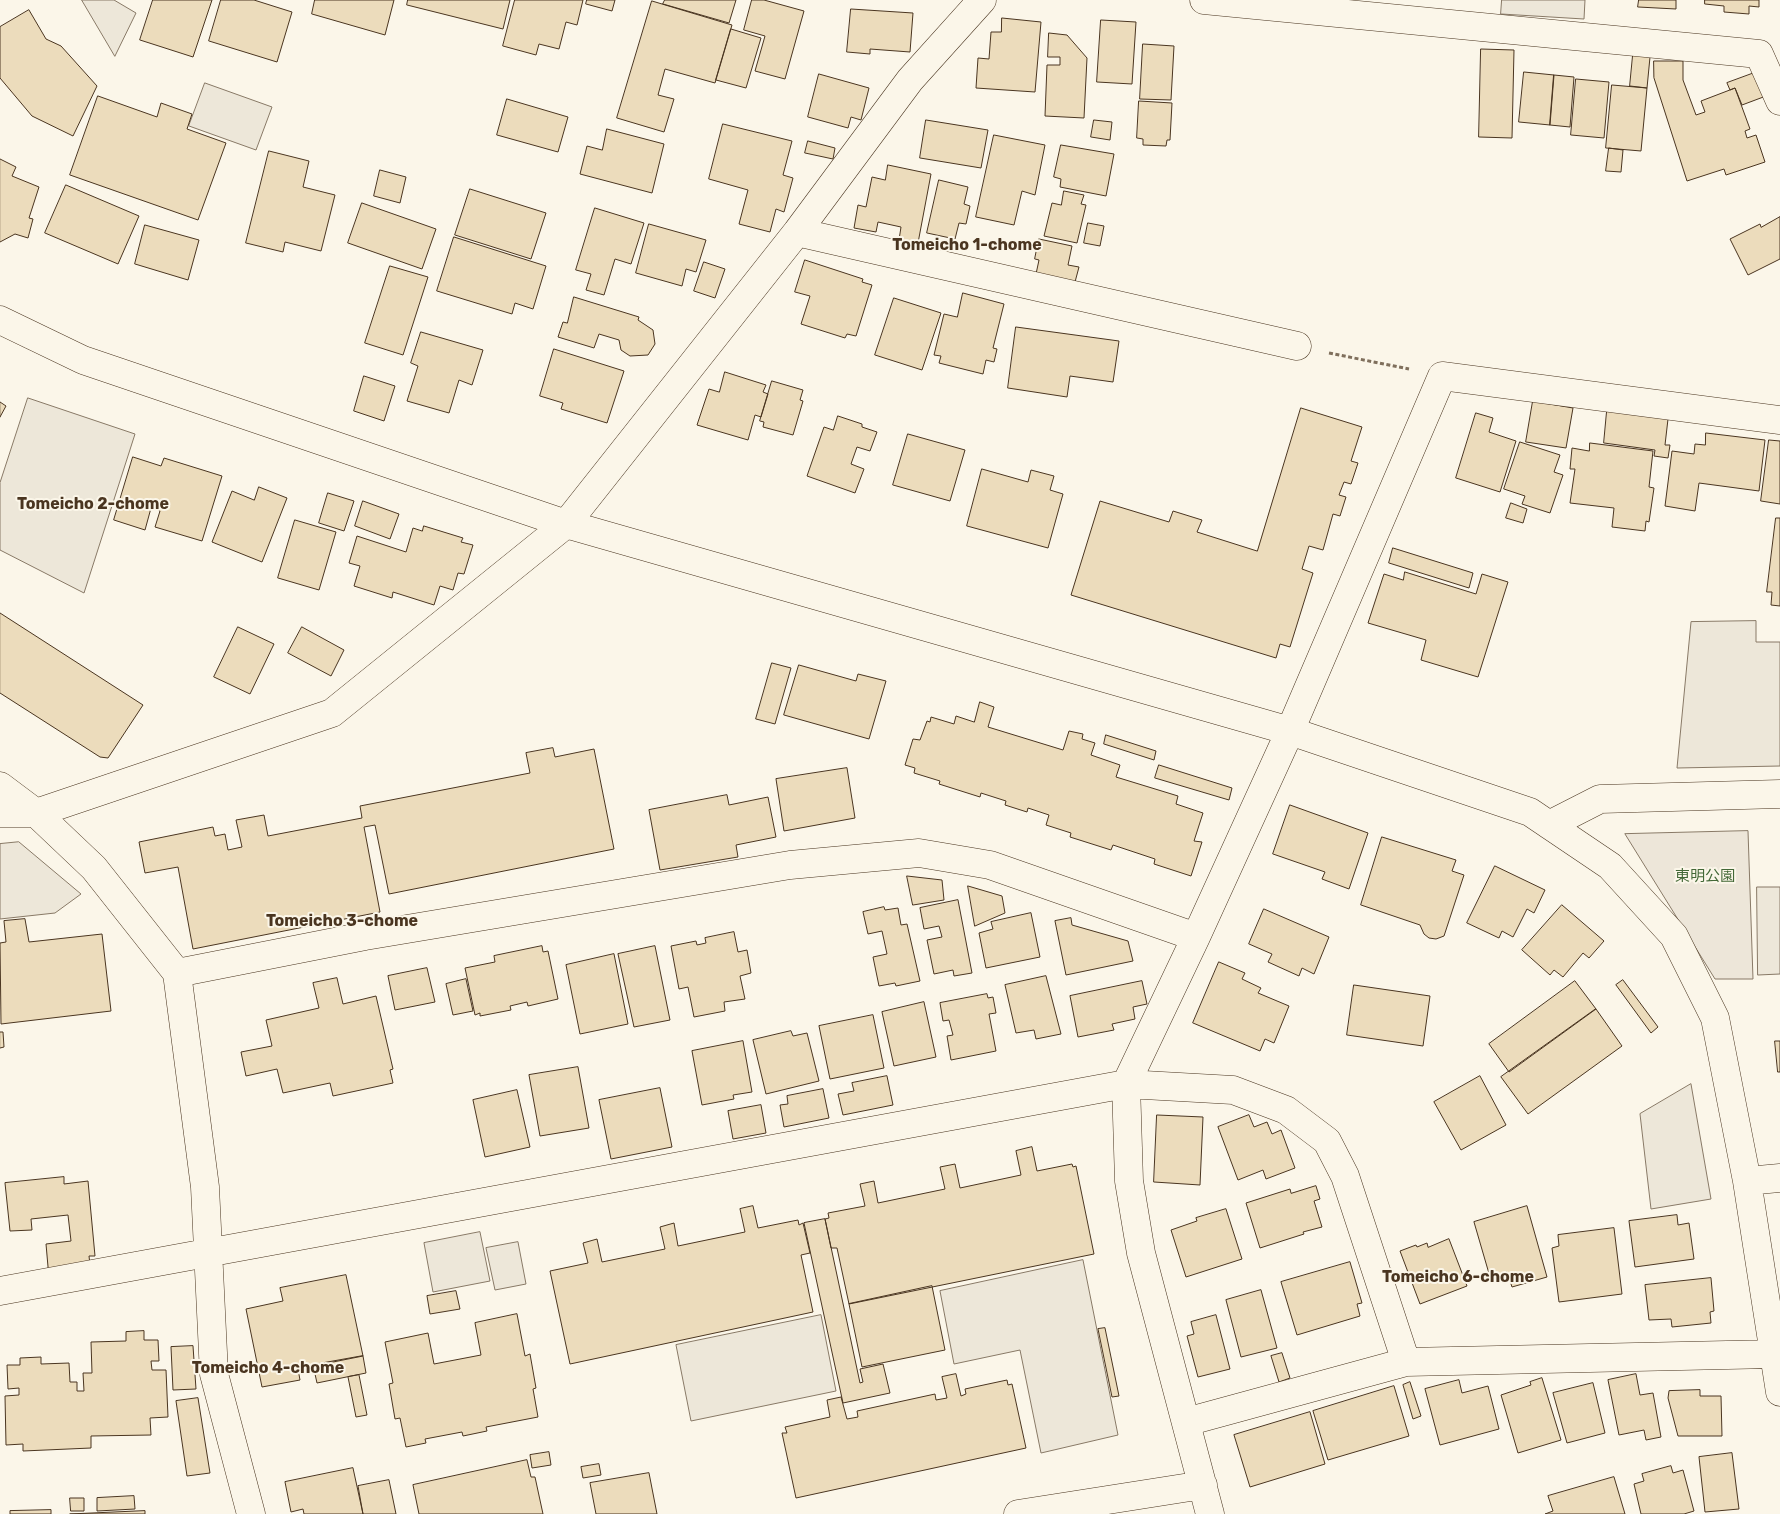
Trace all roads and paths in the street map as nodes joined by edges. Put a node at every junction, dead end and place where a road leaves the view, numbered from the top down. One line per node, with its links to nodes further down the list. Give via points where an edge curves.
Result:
1 (982, 0): 4 (street, via 910,80)
2 (1204, 0): 3 (street, via 1759,54)
3 (1780, 101)
4 (797, 232): 6 (street); 9 (street)
5 (0, 320): 9 (street, via 83,360)
6 (1297, 346): 7 (path)
7 (1442, 376): 8 (street); 10 (street)
8 (1780, 420)
9 (566, 524): 10 (street); 14 (street, via 332,713)
10 (1290, 731): 15 (street, via 1530,812); 16 (street)
11 (0, 786): 14 (street)
12 (1780, 794): 15 (street, via 1600,799)
13 (0, 813): 14 (street)
14 (36, 813): 17 (street, via 94,868)
15 (1549, 825): 20 (street, via 1610,866 1674,936 1715,1018)
16 (1196, 937): 17 (street, via 990,865 918,853 790,865 365,936); 18 (street)
17 (177, 973): 21 (street, via 204,1187)
18 (1126, 1084): 21 (street); 24 (street, via 1233,1090 1286,1110 1327,1141 1344,1176); 26 (street, via 1130,1181 1141,1253)
19 (1780, 1178): 20 (street)
20 (1747, 1181): 23 (street)
21 (208, 1253): 22 (street); 28 (street, via 214,1374)
22 (0, 1291)
23 (1773, 1354): 24 (street); 25 (street)
24 (1406, 1362): 26 (street)
25 (1780, 1392)
26 (1186, 1422): 27 (street)
27 (1203, 1485): 29 (street); 30 (street)
28 (251, 1514)
29 (1018, 1514)
30 (1210, 1514)

